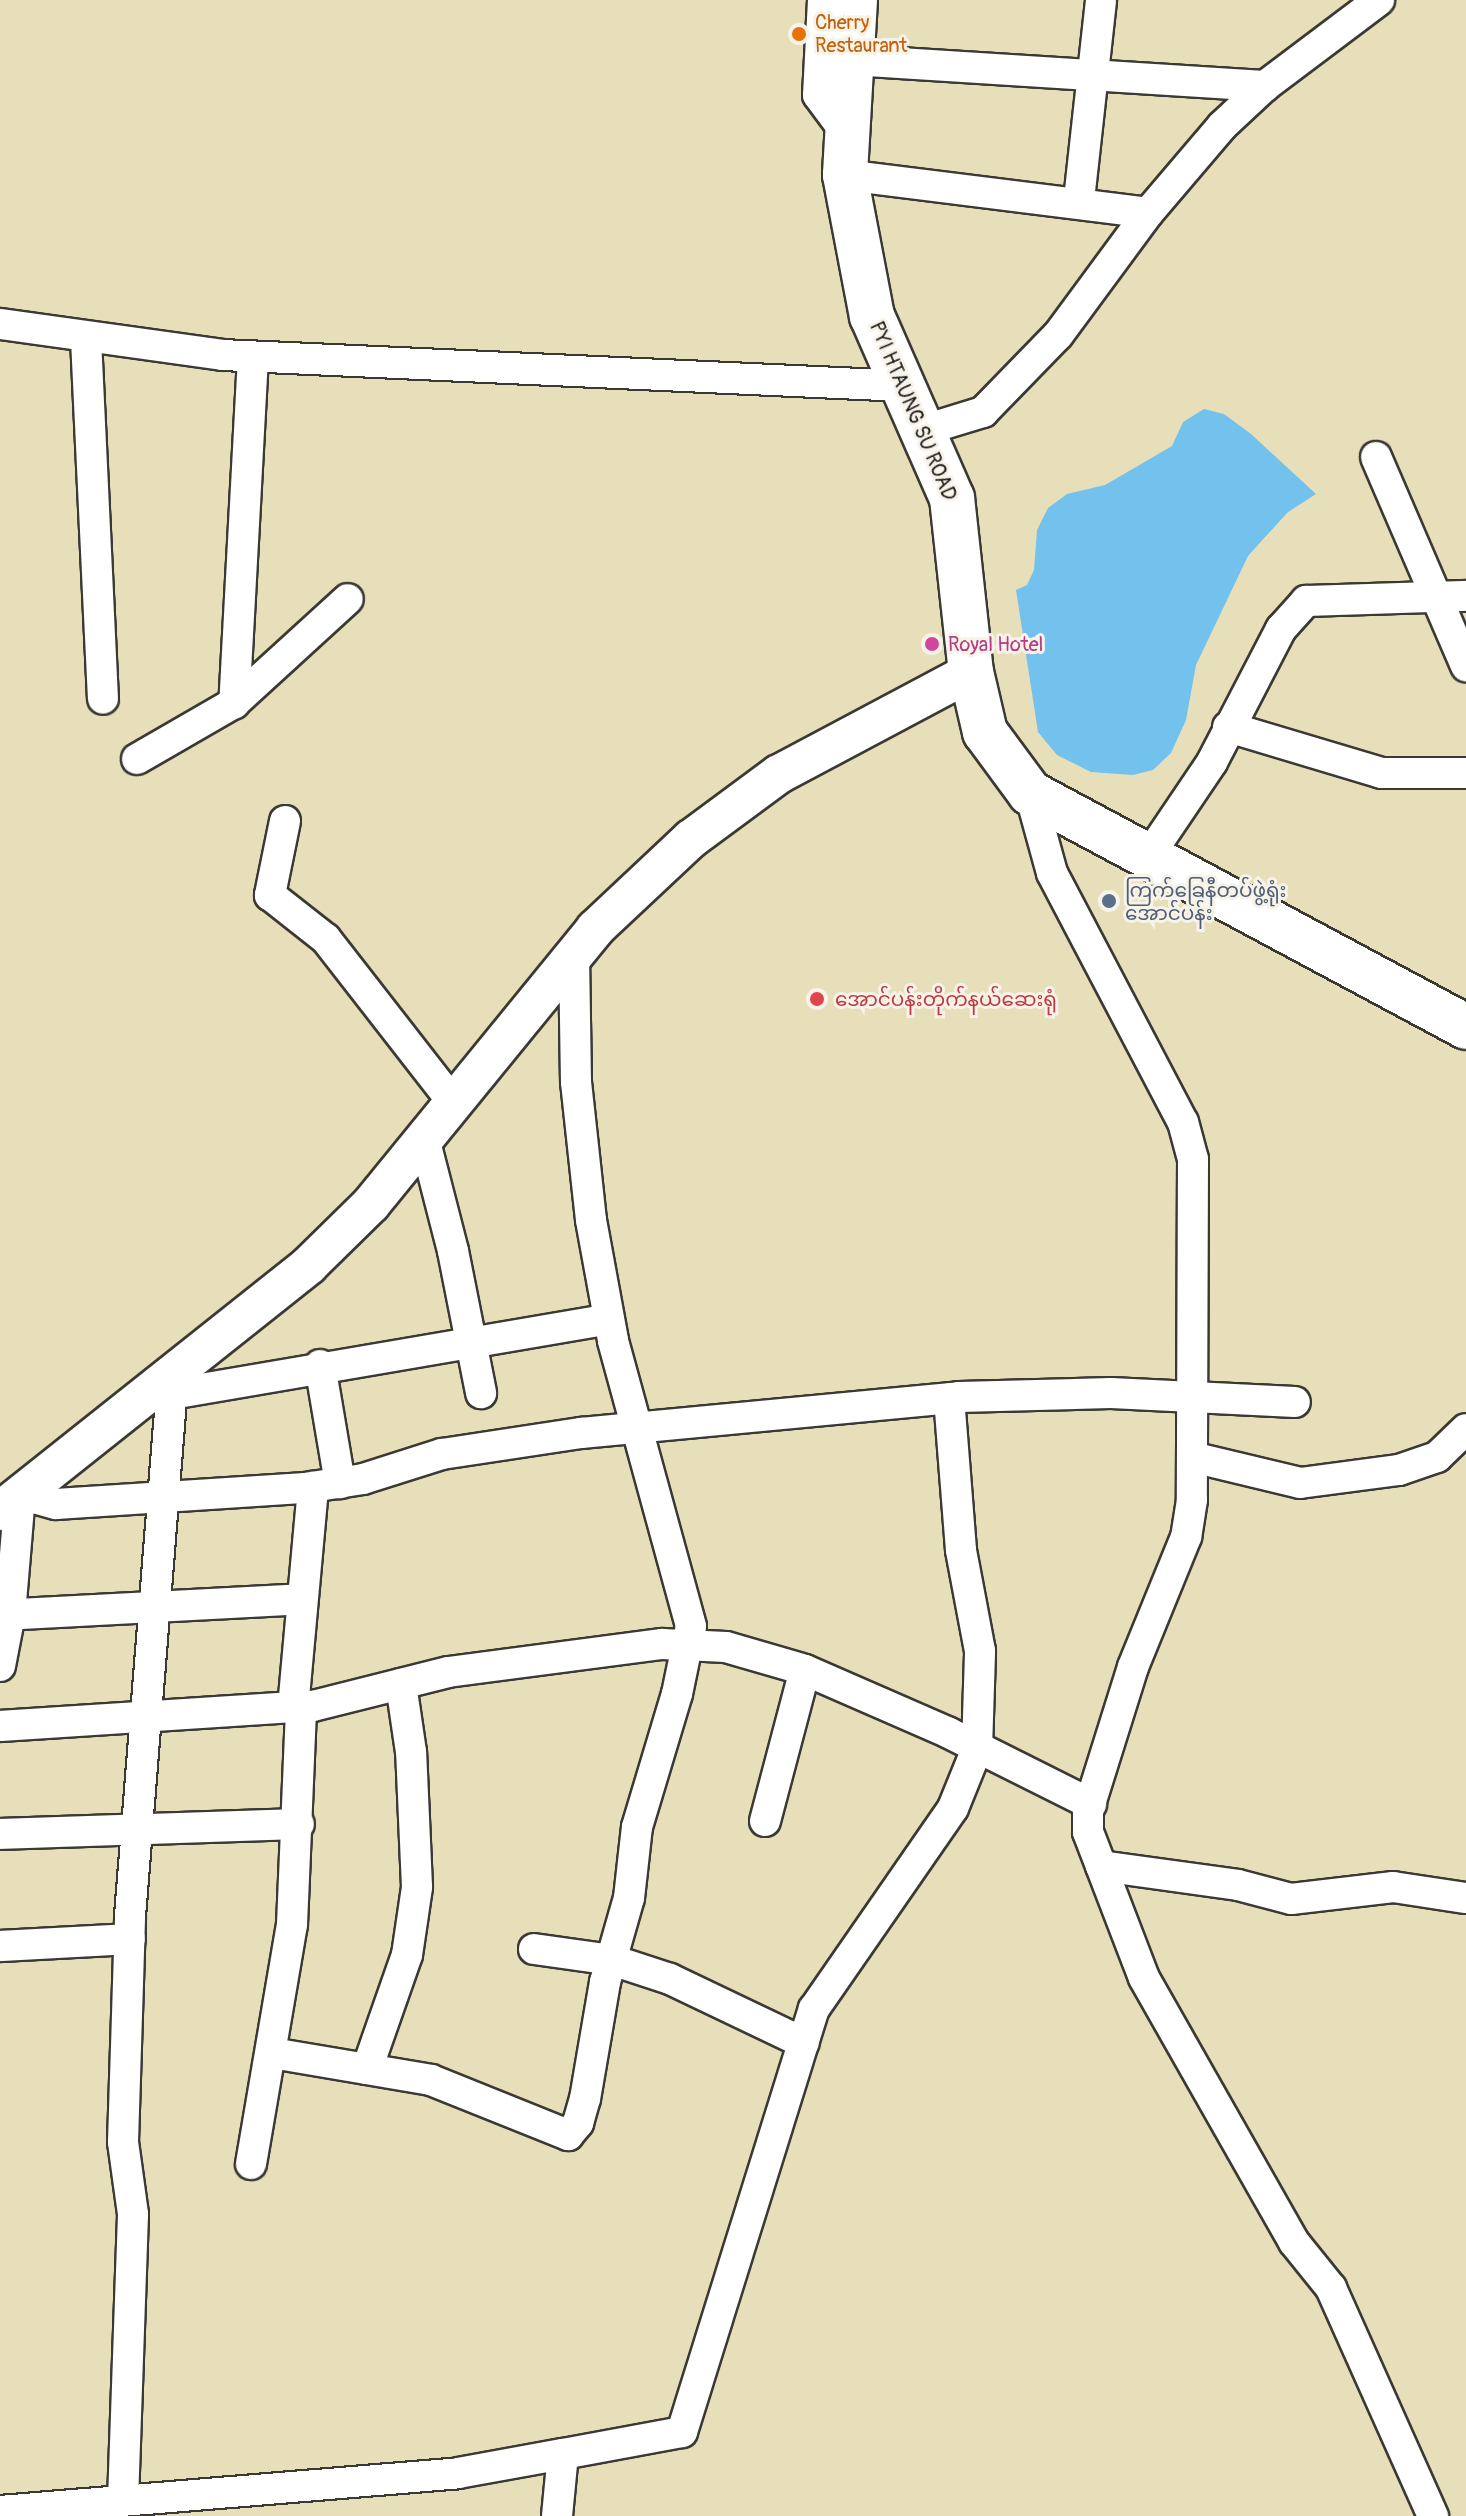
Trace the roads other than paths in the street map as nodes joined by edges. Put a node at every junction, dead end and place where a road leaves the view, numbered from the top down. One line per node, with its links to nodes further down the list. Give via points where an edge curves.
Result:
1 (823, 0): 8 (street, via 818,95)
2 (855, 0): 5 (highway, PYI HTAUNG SU ROAD)
3 (1101, 0): 6 (street)
4 (1379, 0): 7 (street)
5 (851, 60): 6 (street); 8 (highway, PYI HTAUNG SU ROAD)
6 (1094, 76): 7 (street); 9 (street)
7 (1265, 86): 10 (street)
8 (846, 154): 9 (street); 14 (highway, PYI HTAUNG SU ROAD, via 872,316)
9 (1079, 200): 10 (street)
10 (1148, 213): 15 (street, via 1058,335 983,412)
11 (0, 324): 12 (street)
12 (86, 339): 13 (street); 22 (street)
13 (253, 357): 14 (street); 23 (street)
14 (905, 386): 15 (highway, PYI HTAUNG SU ROAD)
15 (924, 430): 21 (highway, PYI HTAUNG SU ROAD, via 952,498)
16 (1376, 457): 17 (street)
17 (1432, 594): 18 (street); 20 (street); 24 (street, via 1306,601 1281,629)
18 (1466, 596)
19 (348, 599): 23 (street)
20 (1466, 666)
21 (971, 672): 27 (highway, PYI HTAUNG SU ROAD, via 985,732); 30 (main road, via 779,774 691,839)
22 (103, 699)
23 (234, 703): 25 (street)
24 (1228, 727): 26 (street, via 1381,773); 29 (street, via 1212,762)
25 (137, 759)
26 (1466, 773)
27 (1030, 793): 29 (highway, PYI HTAUNG SU ROAD); 40 (street, via 1052,873 1183,1122 1193,1159)
28 (285, 821): 32 (street, via 270,895 326,939)
29 (1150, 854): 31 (highway, PYI HTAUNG SU ROAD)
30 (574, 954): 32 (main road); 34 (street, via 576,1082)
31 (1466, 1027)
32 (453, 1102): 33 (main road)
33 (424, 1138): 35 (street, via 453,1251); 37 (main road, via 371,1204 309,1265)
34 (609, 1319): 35 (street); 42 (street)
35 (468, 1340): 36 (street); 38 (street)
36 (320, 1365): 37 (street); 45 (street)
37 (172, 1384): 46 (street); 47 (main road)
38 (481, 1393)
39 (949, 1398): 40 (street, via 1111,1393); 42 (street); 58 (street, via 961,1550 980,1651)
40 (1192, 1399): 41 (street); 44 (street)
41 (1295, 1402)
42 (638, 1428): 45 (street, via 442,1454); 51 (street, via 691,1626)
43 (1466, 1429): 44 (street, via 1437,1457 1399,1470 1300,1483)
44 (1192, 1457): 59 (street, via 1186,1537 1133,1667)
45 (326, 1485): 46 (street); 48 (street)
46 (165, 1499): 47 (street); 49 (street)
47 (10, 1502): 50 (street)
48 (301, 1599): 49 (street); 55 (street)
49 (154, 1608): 50 (street); 56 (street)
50 (5, 1615): 52 (street)
51 (690, 1645): 53 (street, via 726,1647); 54 (street, via 533,1660); 69 (street, via 637,1827 629,1898)
52 (0, 1666)
53 (805, 1670): 58 (street); 60 (street)
54 (401, 1684): 55 (street); 72 (street, via 411,1752 417,1887 407,1955)
55 (297, 1708): 56 (street); 61 (street)
56 (142, 1718): 57 (street); 62 (street)
57 (0, 1726)
58 (977, 1749): 59 (street); 70 (street, via 953,1808 814,2009)
59 (1091, 1804): 64 (street, via 1088,1832)
60 (765, 1821)
61 (299, 1824): 62 (street); 71 (street, via 292,1925)
62 (136, 1827): 63 (street); 66 (street)
63 (0, 1834)
64 (1101, 1866): 65 (street, via 1238,1885 1291,1899 1393,1887); 78 (street, via 1144,1978 1294,2242 1331,2288)
65 (1466, 1898)
66 (130, 1939): 67 (street); 75 (street, via 123,2142 133,2214)
67 (0, 1946)
68 (534, 1949): 69 (street)
69 (612, 1960): 70 (street, via 670,1979); 72 (street, via 585,2077 585,2099 568,2135 431,2080)
70 (804, 2043): 74 (street, via 682,2432)
71 (272, 2053): 72 (street); 73 (street)
72 (367, 2069)
73 (251, 2164)
74 (563, 2454): 75 (street, via 458,2473); 77 (street)
75 (123, 2501): 76 (street)
76 (0, 2511)
77 (557, 2516)
78 (1433, 2516)

